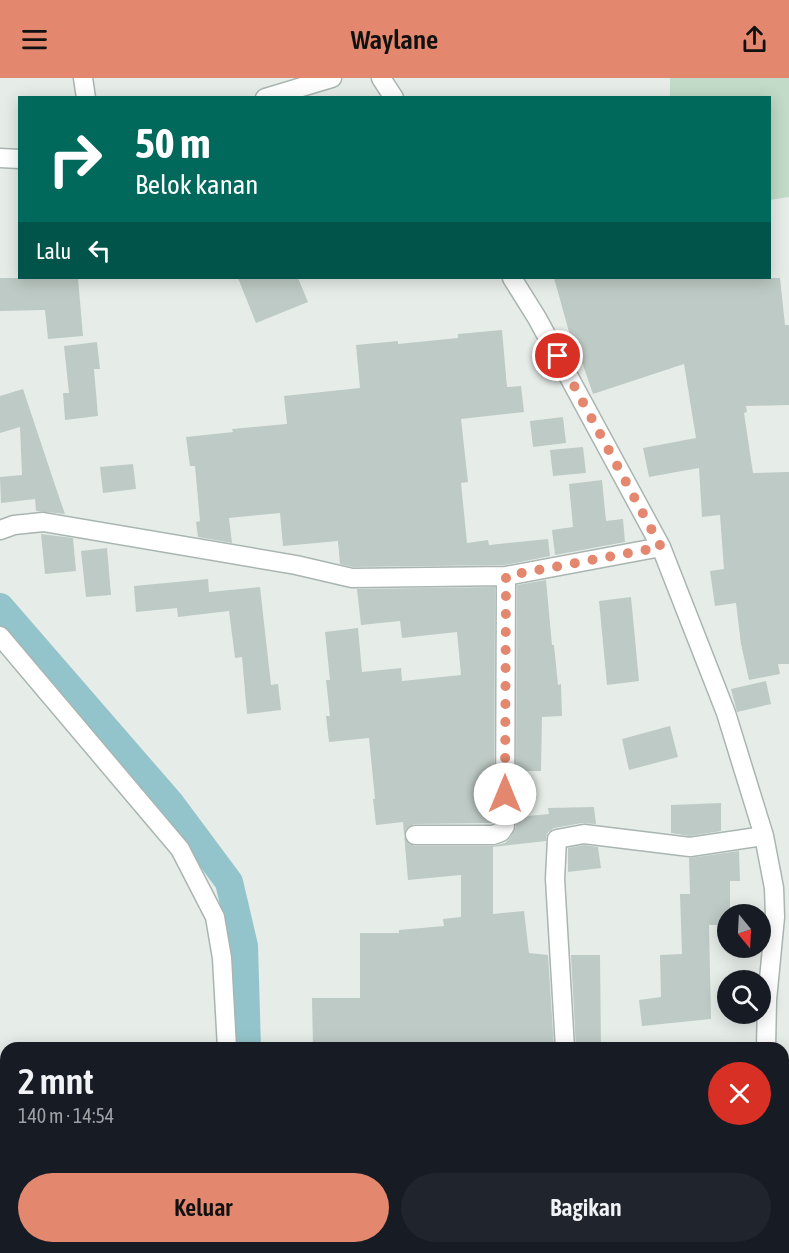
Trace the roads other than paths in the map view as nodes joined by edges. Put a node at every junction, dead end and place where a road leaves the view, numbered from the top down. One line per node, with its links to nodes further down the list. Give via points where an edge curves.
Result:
1 (83, 78): 4 (street)
2 (332, 78): 5 (street)
3 (381, 78): 6 (street)
4 (86, 96)
5 (272, 96)
6 (393, 96)
7 (0, 158): 8 (street)
8 (18, 159)
9 (513, 279): 11 (street)
10 (0, 530): 12 (street, via 43,522 352,578)
11 (661, 547): 12 (street); 15 (street, via 726,713)
12 (506, 576): 14 (street, via 505,826 493,835)
13 (0, 636): 16 (street, via 180,849 196,877 216,917)
14 (415, 836)
15 (764, 836): 17 (street, via 690,847 584,834 557,839 555,879); 18 (street, via 775,917)
16 (226, 1042)
17 (564, 1042)
18 (766, 1042)

